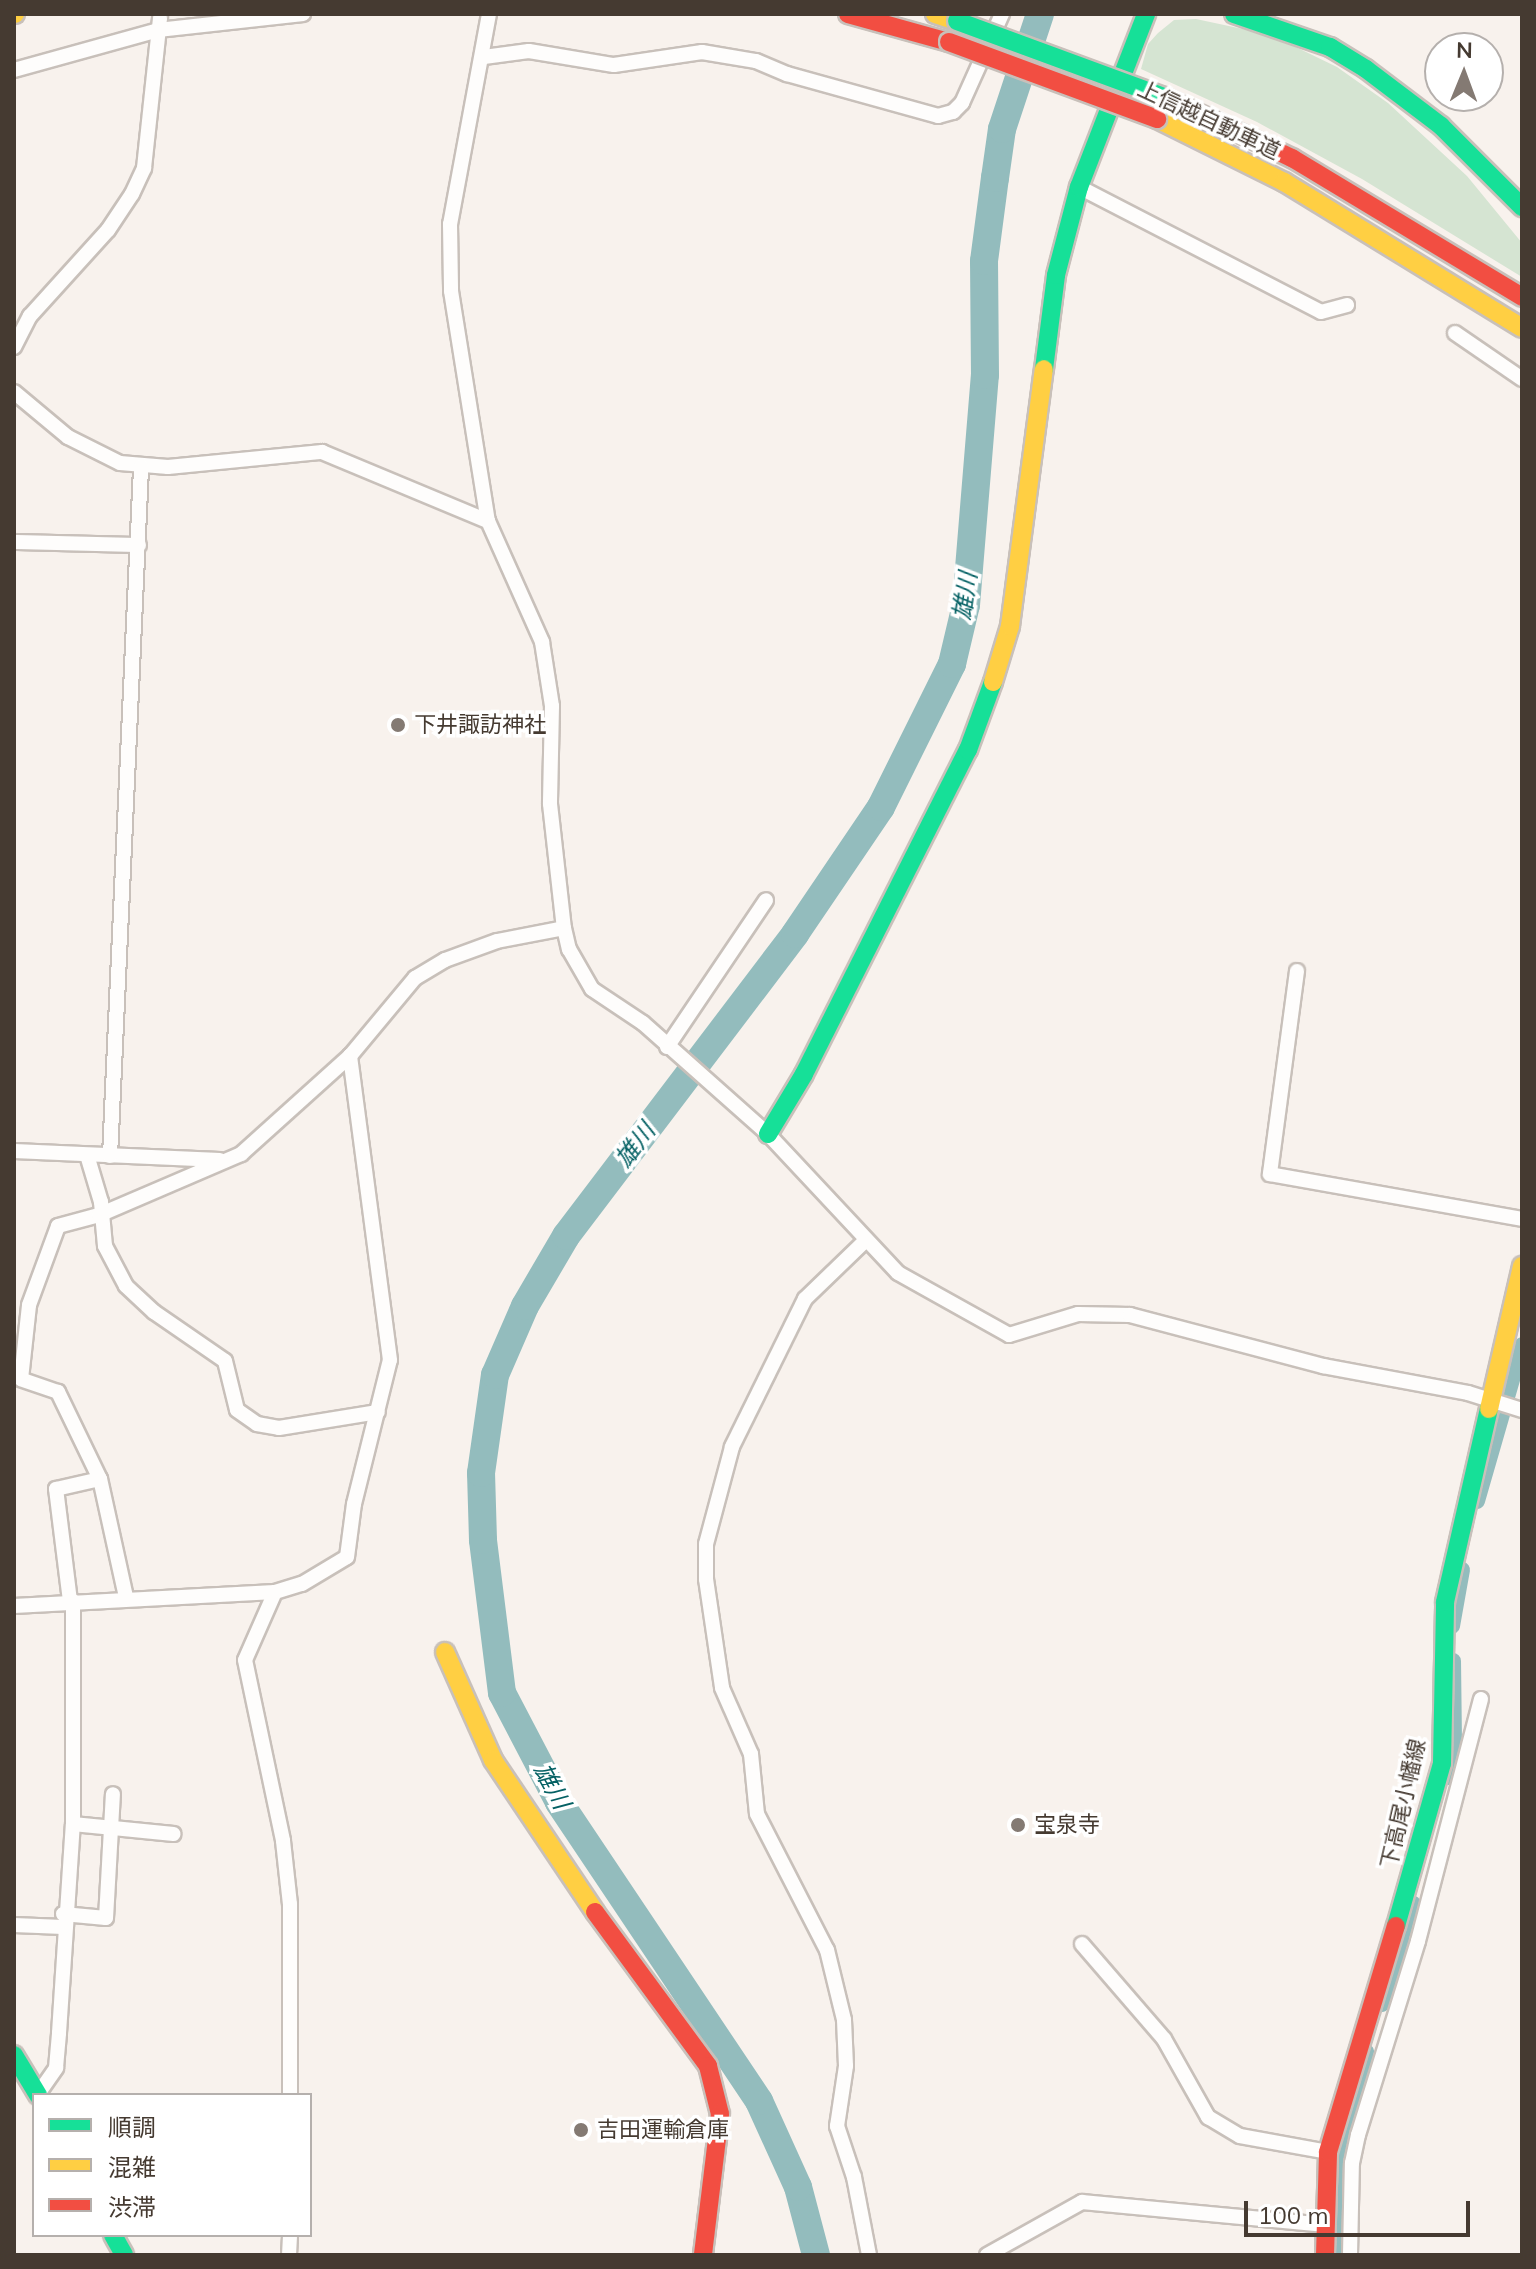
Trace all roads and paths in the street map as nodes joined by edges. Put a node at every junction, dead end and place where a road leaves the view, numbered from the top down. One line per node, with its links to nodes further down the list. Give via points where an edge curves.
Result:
1 (303, 14): 8 (street)
2 (489, 14): 9 (street)
3 (848, 14): 15 (main road, 上信越自動車道, bridge, via 949,42 1157,119 1284,182)
4 (935, 14): 13 (main road, 上信越自動車道, bridge, via 1164,97 1292,158)
5 (1002, 14): 9 (street, via 962,103 938,116 756,61 702,52 614,65 529,51)
6 (1146, 14): 11 (main road)
7 (1234, 14): 12 (main road, via 1330,47 1366,69 1441,126)
8 (159, 24): 10 (street); 17 (street, via 144,168 108,230 30,316)
9 (484, 57): 21 (street, via 450,224 451,291)
10 (14, 70)
11 (1079, 187): 14 (street, via 1321,312); 29 (main road, via 1051,305 1024,533 1010,626 996,674 968,750 804,1074)
12 (1522, 207)
13 (1522, 297)
14 (1347, 305)
15 (1522, 328)
16 (1455, 333): 18 (street)
17 (14, 347)
18 (1522, 379)
19 (14, 392): 20 (street, via 95,453)
20 (141, 467): 21 (street, via 322,452); 23 (street)
21 (488, 521): 25 (street, via 542,642 549,680 550,804)
22 (14, 542): 23 (street)
23 (139, 545): 32 (street, via 118,899)
24 (766, 900): 27 (street)
25 (564, 928): 27 (street, via 569,949 592,989); 28 (street, via 497,941 415,978)
26 (1297, 971): 35 (street, via 1270,1174)
27 (669, 1048): 29 (street)
28 (350, 1056): 33 (street, via 241,1154); 40 (street, via 390,1360)
29 (768, 1134): 36 (street)
30 (14, 1151): 31 (street)
31 (87, 1155): 32 (street); 34 (street, via 101,1202)
32 (110, 1156): 33 (street)
33 (221, 1160): 34 (street, via 190,1179)
34 (99, 1215): 40 (street, via 105,1246 126,1286 225,1361 237,1410 257,1424 279,1428); 41 (street, via 58,1226 29,1305 21,1379 58,1392)
35 (1522, 1219)
36 (866, 1240): 38 (street, via 898,1273 1009,1335 1078,1314 1130,1315 1323,1366 1468,1393); 66 (street, via 805,1299 739,1433 706,1544 706,1579 722,1688 751,1754 757,1814 827,1950 844,2020 846,2066 837,2126)
37 (1522, 1266): 38 (main road, 下高尾小幡線)
38 (1488, 1402): 39 (street); 54 (main road, 下高尾小幡線, via 1442,1622 1442,1763)
39 (1522, 1410)
40 (378, 1412): 42 (street, via 347,1557 302,1584)
41 (100, 1479): 43 (street); 44 (street, via 56,1489)
42 (275, 1592): 43 (street); 60 (street, via 245,1660 283,1841 290,1904)
43 (126, 1597): 44 (street)
44 (72, 1601): 45 (street); 49 (street)
45 (14, 1606)
46 (445, 1652): 65 (main road, via 493,1760 635,1971 708,2066 720,2114)
47 (1481, 1699): 55 (street)
48 (113, 1794): 50 (street)
49 (73, 1824): 50 (street); 52 (street)
50 (112, 1826): 51 (street); 52 (street, via 106,1918)
51 (174, 1834)
52 (63, 1920): 53 (street); 59 (street, via 56,2068)
53 (14, 1925)
54 (1395, 1932): 55 (street); 61 (main road, 下高尾小幡線)
55 (1418, 1941): 69 (street, via 1352,2163)
56 (1082, 1944): 61 (street, via 1164,2039 1208,2117 1240,2136)
57 (14, 2055): 58 (main road)
58 (37, 2093)
59 (39, 2093)
60 (290, 2093)
61 (1328, 2152): 62 (main road, 下高尾小幡線)
62 (1326, 2225): 67 (street, via 1082,2202); 68 (main road, 下高尾小幡線)
63 (114, 2237): 64 (main road)
64 (124, 2255)
65 (703, 2255)
66 (869, 2255)
67 (987, 2255)
68 (1325, 2255)
69 (1350, 2255)

